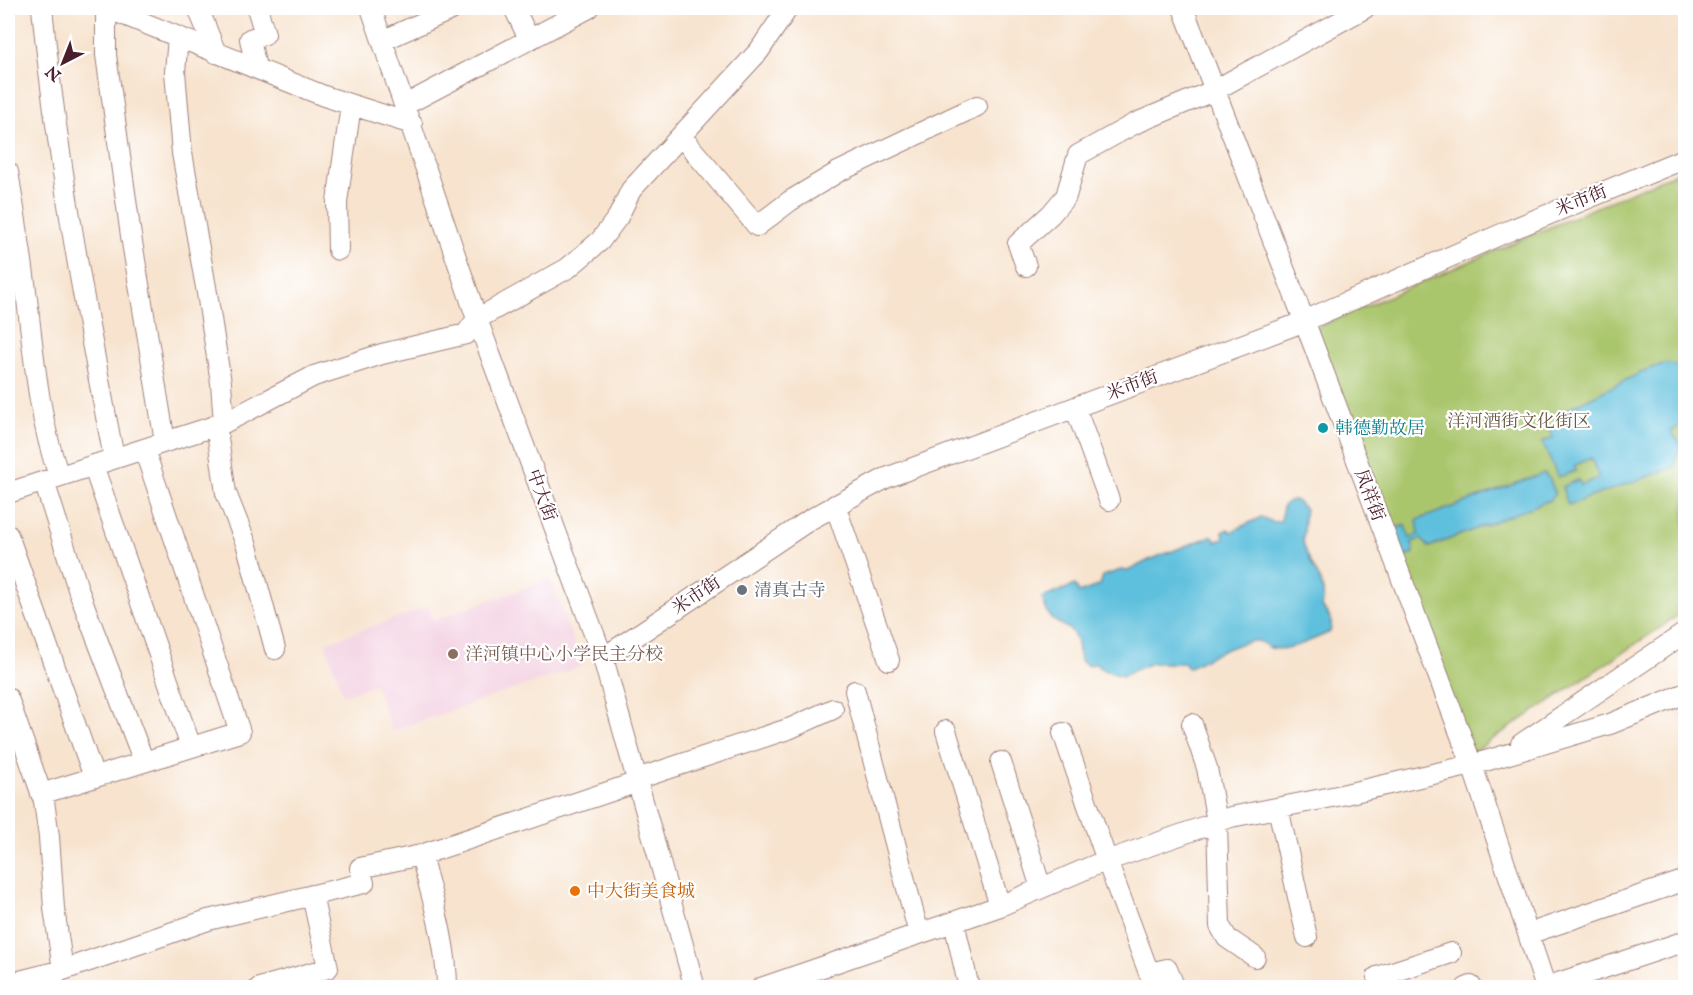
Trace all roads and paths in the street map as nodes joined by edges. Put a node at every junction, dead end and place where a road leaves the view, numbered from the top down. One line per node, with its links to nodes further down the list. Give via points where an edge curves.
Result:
1 (42, 8): 33 (street, via 78,270)
2 (107, 8): 12 (street); 31 (street, via 107,67 130,236)
3 (198, 8): 15 (street)
4 (257, 8): 16 (street, via 265,34 250,39)
5 (371, 8): 14 (street, 中大街)
6 (455, 8): 14 (street)
7 (514, 8): 13 (street)
8 (589, 8): 13 (street)
9 (788, 8): 22 (street, via 759,51)
10 (1183, 8): 17 (street, 凤祥街)
11 (1365, 8): 17 (street)
12 (178, 37): 15 (street); 30 (street, via 175,72 182,153 221,383)
13 (529, 39): 19 (street)
14 (382, 41): 19 (street, 中大街)
15 (216, 53): 16 (street)
16 (255, 69): 18 (street)
17 (1215, 90): 26 (street, via 1134,124 1078,155 1066,196 1018,244); 28 (street, 凤祥街)
18 (351, 105): 21 (street); 25 (street, via 337,202)
19 (405, 105): 21 (street, 中大街)
20 (977, 106): 22 (street, via 838,172 789,201 757,226)
21 (412, 124): 27 (street, 中大街)
22 (681, 136): 27 (street, via 631,190 618,218 600,241 568,268)
23 (1686, 158): 28 (street, 米市街)
24 (8, 172): 35 (street)
25 (338, 250)
26 (1026, 266)
27 (477, 319): 30 (street, via 466,334 382,354 314,376); 42 (street, 中大街)
28 (1304, 320): 29 (street, 米市街); 54 (street, 凤祥街)
29 (1075, 407): 37 (street); 38 (street, 米市街, via 886,478)
30 (220, 424): 31 (street); 41 (street, via 226,493 247,546)
31 (165, 442): 32 (street)
32 (144, 449): 33 (street); 51 (street, via 240,732)
33 (114, 458): 34 (street)
34 (93, 465): 35 (street); 51 (street)
35 (51, 478): 36 (street); 52 (street, via 79,592)
36 (8, 493)
37 (1109, 500)
38 (835, 504): 42 (street, 米市街); 43 (street)
39 (8, 535): 55 (street)
40 (1686, 632): 54 (street, via 1506,754)
41 (276, 649)
42 (603, 658): 56 (street, 中大街)
43 (889, 660)
44 (855, 691): 67 (street)
45 (1686, 693): 54 (street, via 1610,724)
46 (8, 698): 57 (street)
47 (833, 709): 56 (street, via 791,728)
48 (1192, 724): 59 (street, via 1207,768)
49 (946, 731): 65 (street)
50 (1063, 733): 61 (street)
51 (191, 747): 52 (street)
52 (144, 762): 55 (street)
53 (1001, 762): 63 (street)
54 (1472, 765): 58 (street); 68 (street, 凤祥街)
55 (94, 777): 57 (street)
56 (638, 781): 60 (street); 77 (street, 中大街)
57 (41, 794): 73 (street)
58 (1278, 808): 59 (street); 69 (street)
59 (1217, 822): 61 (street); 72 (street, via 1220,926 1227,938)
60 (421, 855): 64 (street, via 360,868 364,883); 76 (street, via 439,926)
61 (1107, 861): 63 (street); 80 (street, via 1149,974 1167,969)
62 (1686, 880): 68 (street)
63 (1041, 888): 65 (street)
64 (312, 895): 73 (street, via 208,920); 75 (street, via 328,968)
65 (1000, 906): 66 (street)
66 (954, 922): 67 (street); 79 (street)
67 (919, 934): 78 (street)
68 (1528, 934): 84 (street, 凤祥街)
69 (1307, 938)
70 (1686, 941): 84 (street)
71 (1451, 953): 81 (street, via 1377,977)
72 (1255, 957)
73 (63, 970): 74 (street)
74 (8, 984)
75 (259, 987)
76 (447, 987)
77 (695, 987)
78 (761, 987)
79 (969, 987)
80 (1175, 987)
81 (1382, 987)
82 (1466, 987): 83 (street)
83 (1472, 987)
84 (1546, 987)

